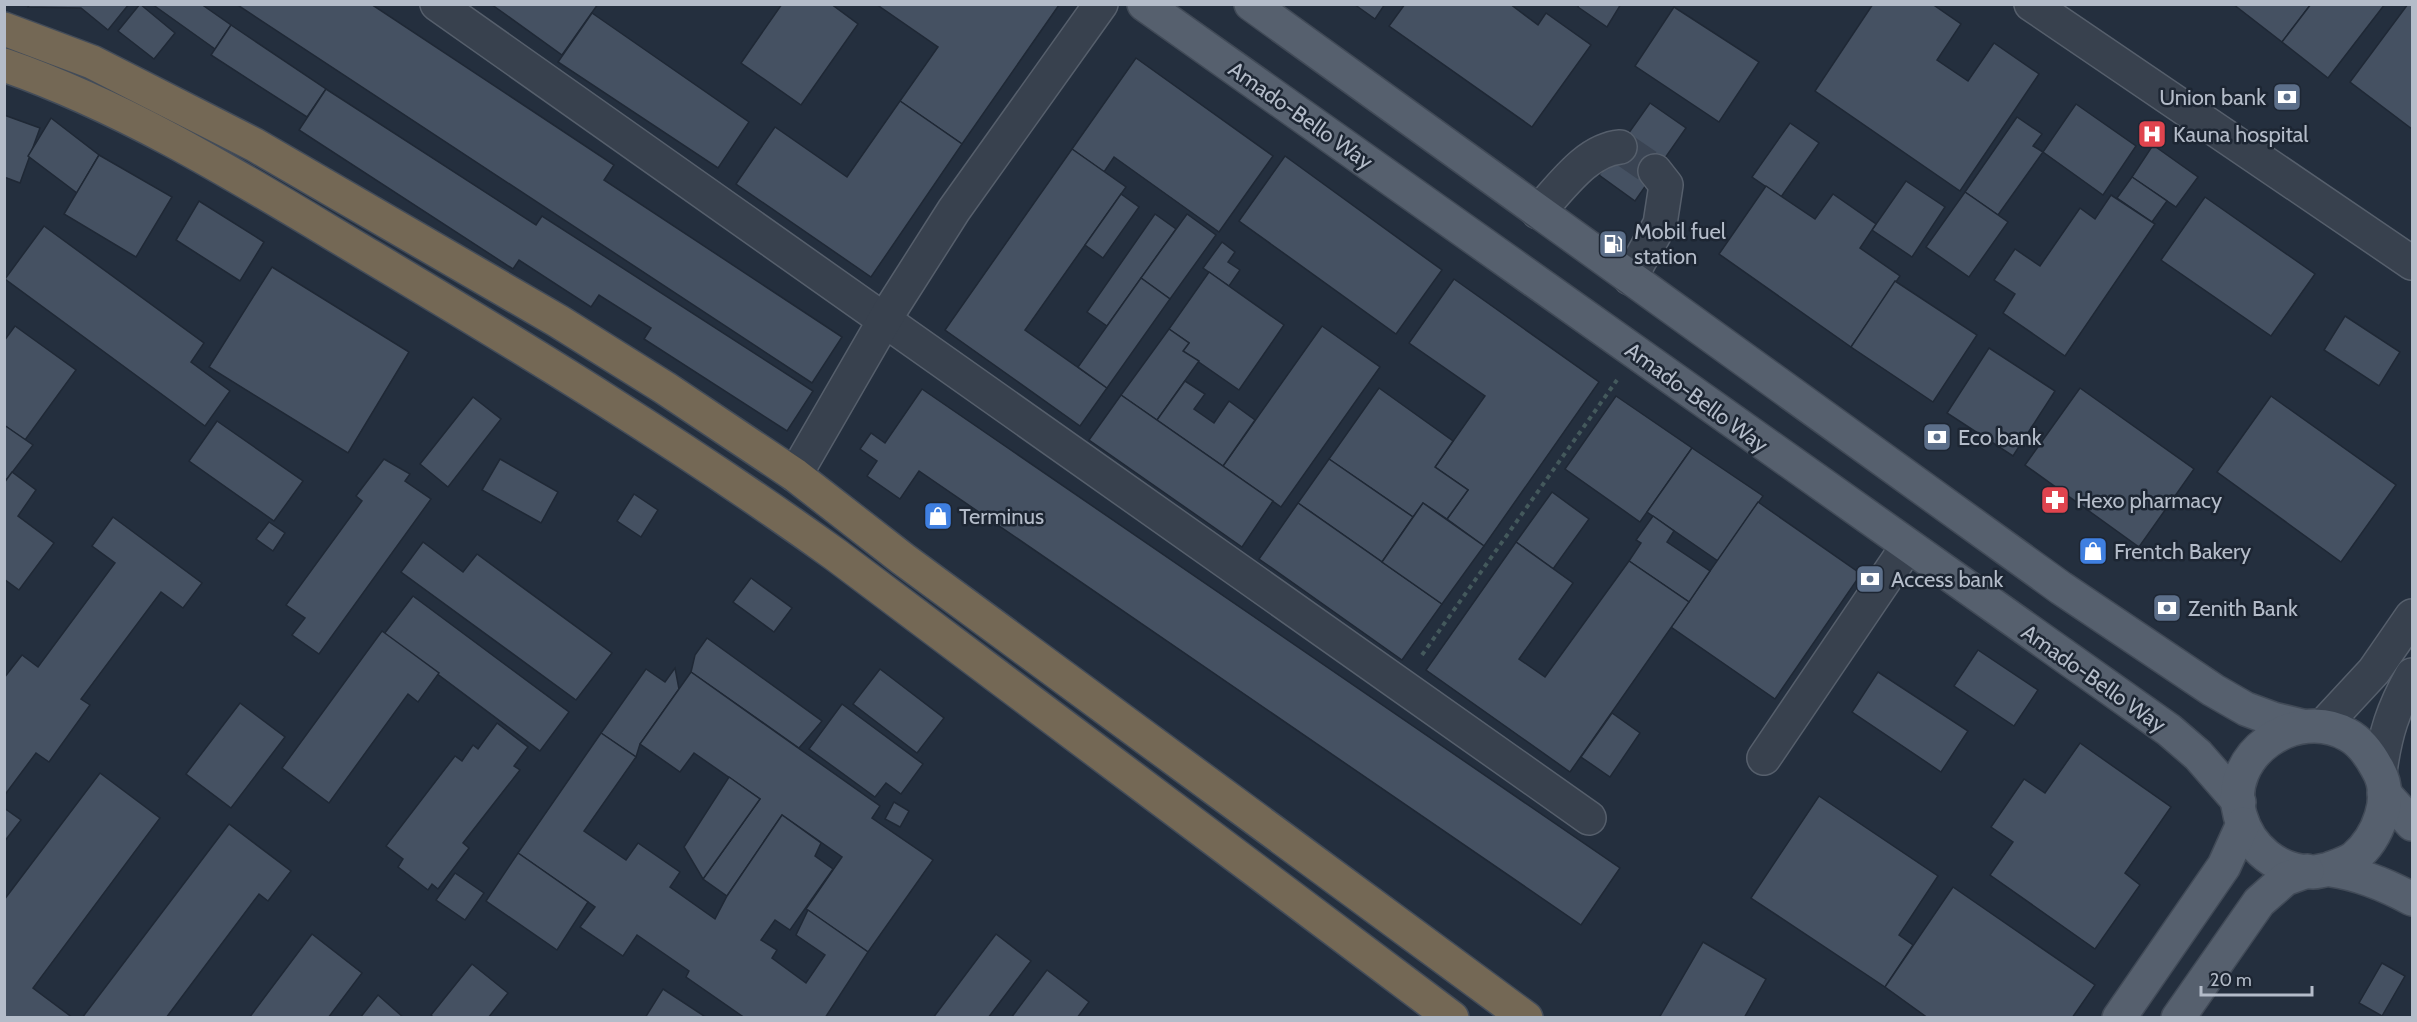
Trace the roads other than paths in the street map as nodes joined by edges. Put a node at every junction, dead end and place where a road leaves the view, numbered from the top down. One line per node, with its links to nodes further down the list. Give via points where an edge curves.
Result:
1 (437, 4): 13 (street)
2 (1101, 4): 13 (street, via 954,210)
3 (1144, 4): 15 (main road, Amado-Bello Way)
4 (1251, 4): 10 (main road)
5 (2031, 4): 11 (street)
6 (4, 29): 14 (highway, via 92,62 255,145 558,321)
7 (4, 66): 26 (highway, via 130,119 248,183 530,352 732,482 845,562)
8 (1620, 147): 10 (street, via 1605,148 1588,160)
9 (1655, 171): 12 (street, via 1666,184 1667,194 1660,224)
10 (1539, 212): 12 (main road)
11 (2412, 263)
12 (1630, 278): 18 (main road, via 2061,588 2185,671 2246,709 2272,719)
13 (884, 322): 14 (street); 22 (street)
14 (795, 475): 27 (highway, via 903,559)
15 (1907, 547): 19 (street); 21 (main road, Amado-Bello Way, via 2169,730 2198,755)
16 (2412, 615): 18 (street, via 2373,671)
17 (2412, 675): 20 (street, via 2386,732)
18 (2313, 726): 20 (main road, via 2347,734 2367,750); 21 (main road, via 2278,734 2258,748 2244,770)
19 (1764, 758)
20 (2382, 782): 23 (main road); 24 (main road, via 2382,818 2371,841 2352,859)
21 (2241, 813): 24 (main road, via 2249,836 2265,856 2288,868); 28 (main road, via 2224,866)
22 (1589, 818)
23 (2412, 824)
24 (2318, 870): 25 (main road, via 2370,881); 29 (main road, via 2285,879 2259,902)
25 (2412, 899)
26 (1452, 1017)
27 (1526, 1017)
28 (2119, 1017)
29 (2178, 1017)

